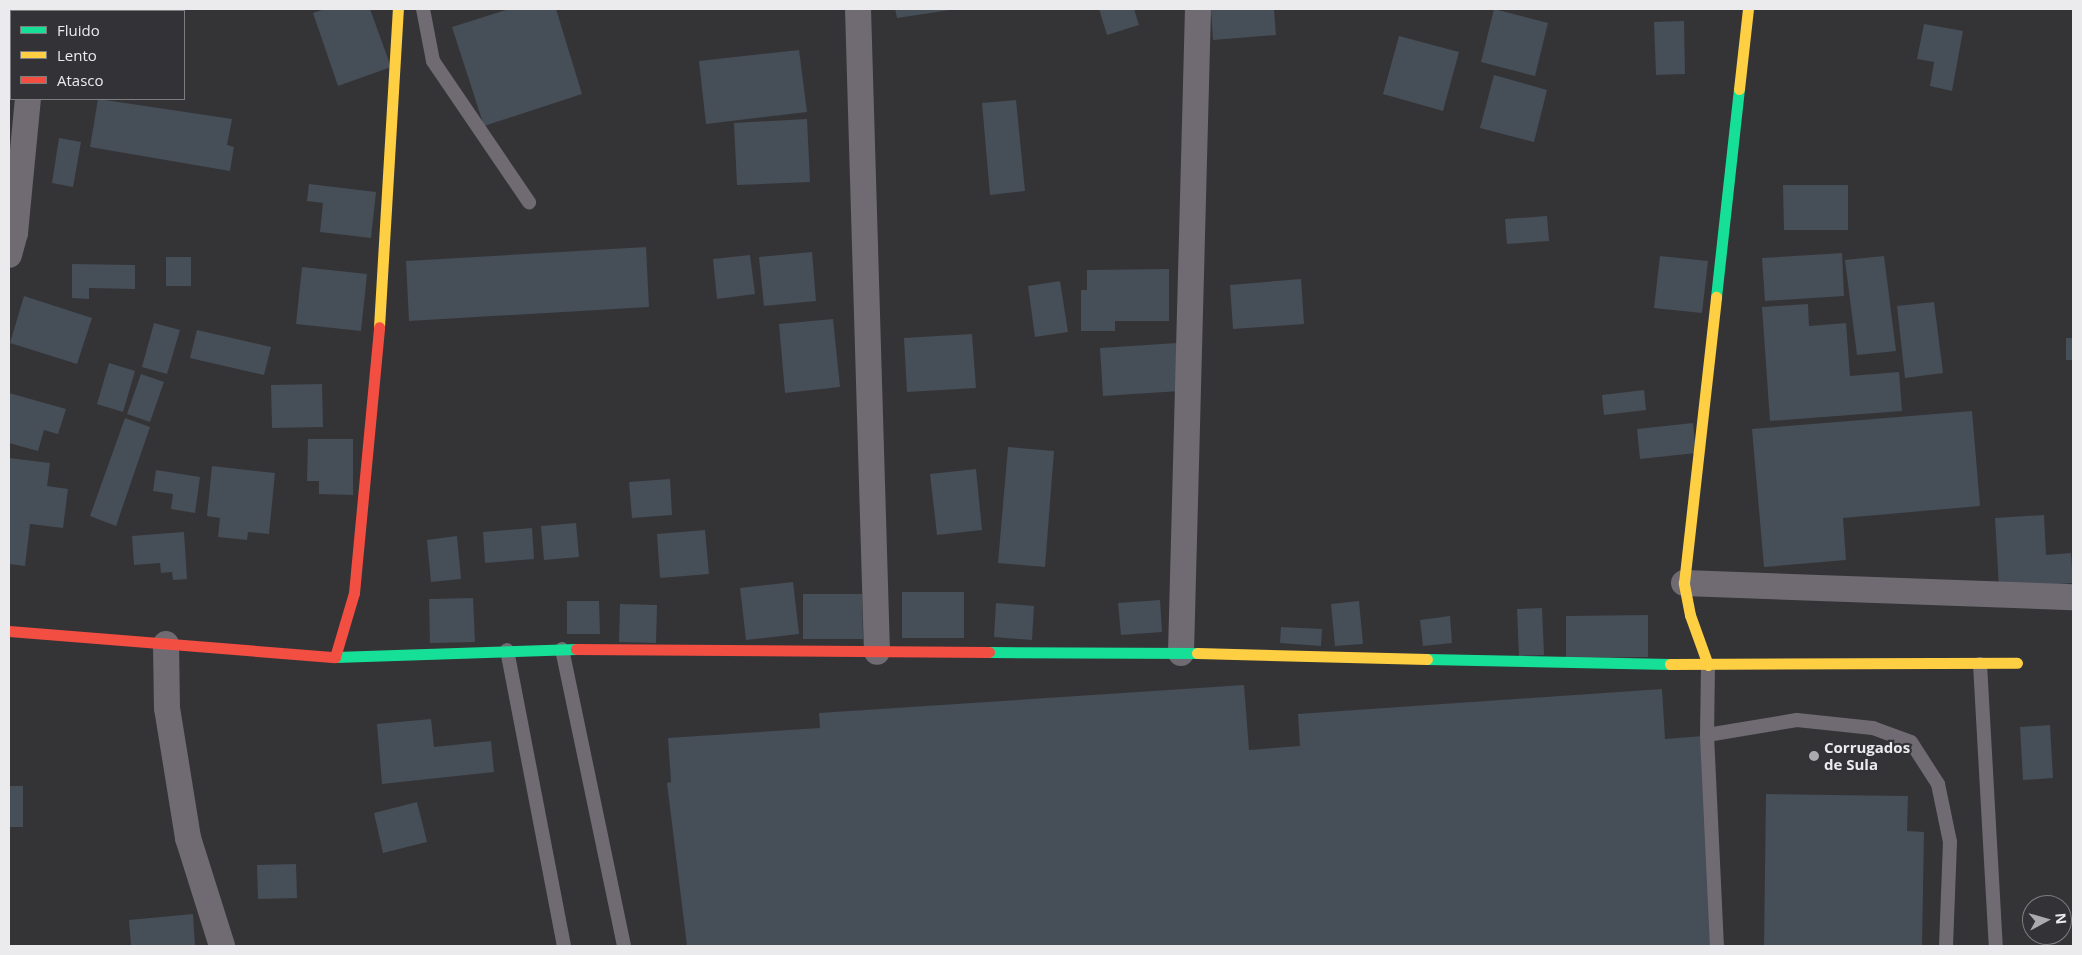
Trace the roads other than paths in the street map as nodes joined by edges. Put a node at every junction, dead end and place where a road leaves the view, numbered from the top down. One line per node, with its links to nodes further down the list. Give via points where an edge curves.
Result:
1 (398, 9): 17 (street, via 381,302 354,593)
2 (423, 9): 7 (lane, via 433,61)
3 (858, 9): 15 (street)
4 (1198, 9): 16 (street)
5 (1748, 9): 9 (street)
6 (28, 100): 8 (street, via 15,233)
7 (529, 202)
8 (9, 254)
9 (1684, 582): 10 (street); 20 (street, via 1690,615)
10 (2073, 597)
11 (9, 631): 12 (street)
12 (166, 644): 17 (street); 22 (street, via 167,708 188,838)
13 (562, 649): 14 (street); 15 (street); 24 (lane)
14 (507, 650): 17 (street); 23 (lane)
15 (877, 652): 16 (street)
16 (1181, 653): 20 (street)
17 (335, 657)
18 (1980, 664): 19 (street); 20 (street); 27 (lane)
19 (2017, 664)
20 (1708, 665): 21 (lane)
21 (1707, 735): 25 (lane); 26 (lane, via 1797,720 1873,728 1911,742 1938,784 1950,842)
22 (222, 946)
23 (564, 946)
24 (624, 946)
25 (1717, 946)
26 (1946, 946)
27 (1996, 946)

